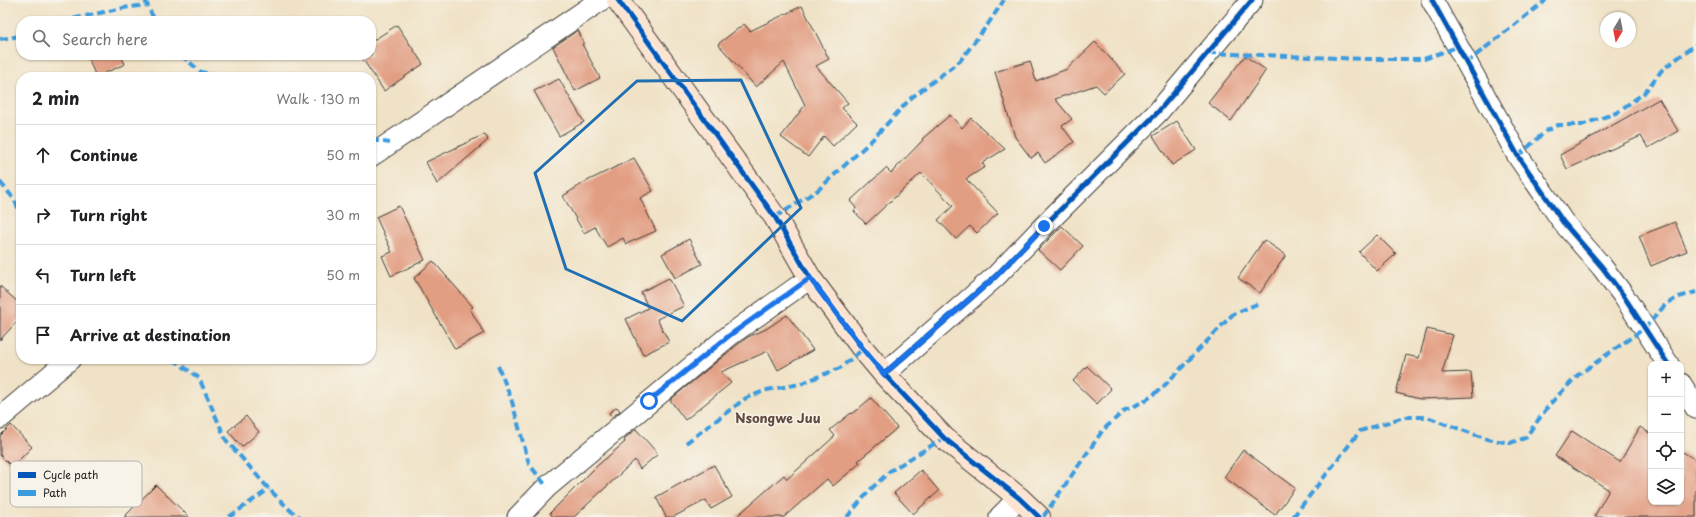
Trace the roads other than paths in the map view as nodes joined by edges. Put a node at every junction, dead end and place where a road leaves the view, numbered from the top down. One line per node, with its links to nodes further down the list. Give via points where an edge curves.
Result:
1 (601, 0): 5 (street)
2 (618, 0): 6 (street, via 775,217)
3 (1252, 0): 9 (street, via 1158,112 996,276)
4 (1432, 0): 7 (street, via 1518,156 1563,222 1623,295)
5 (376, 153)
6 (810, 278): 9 (street); 14 (street, via 724,339 547,487)
7 (1666, 361)
8 (64, 364): 12 (street)
9 (884, 374): 13 (street, via 944,438)
10 (1684, 389): 11 (street)
11 (1696, 408)
12 (0, 418)
13 (1019, 498): 15 (street); 16 (street)
14 (518, 517)
15 (1000, 517)
16 (1039, 517)

